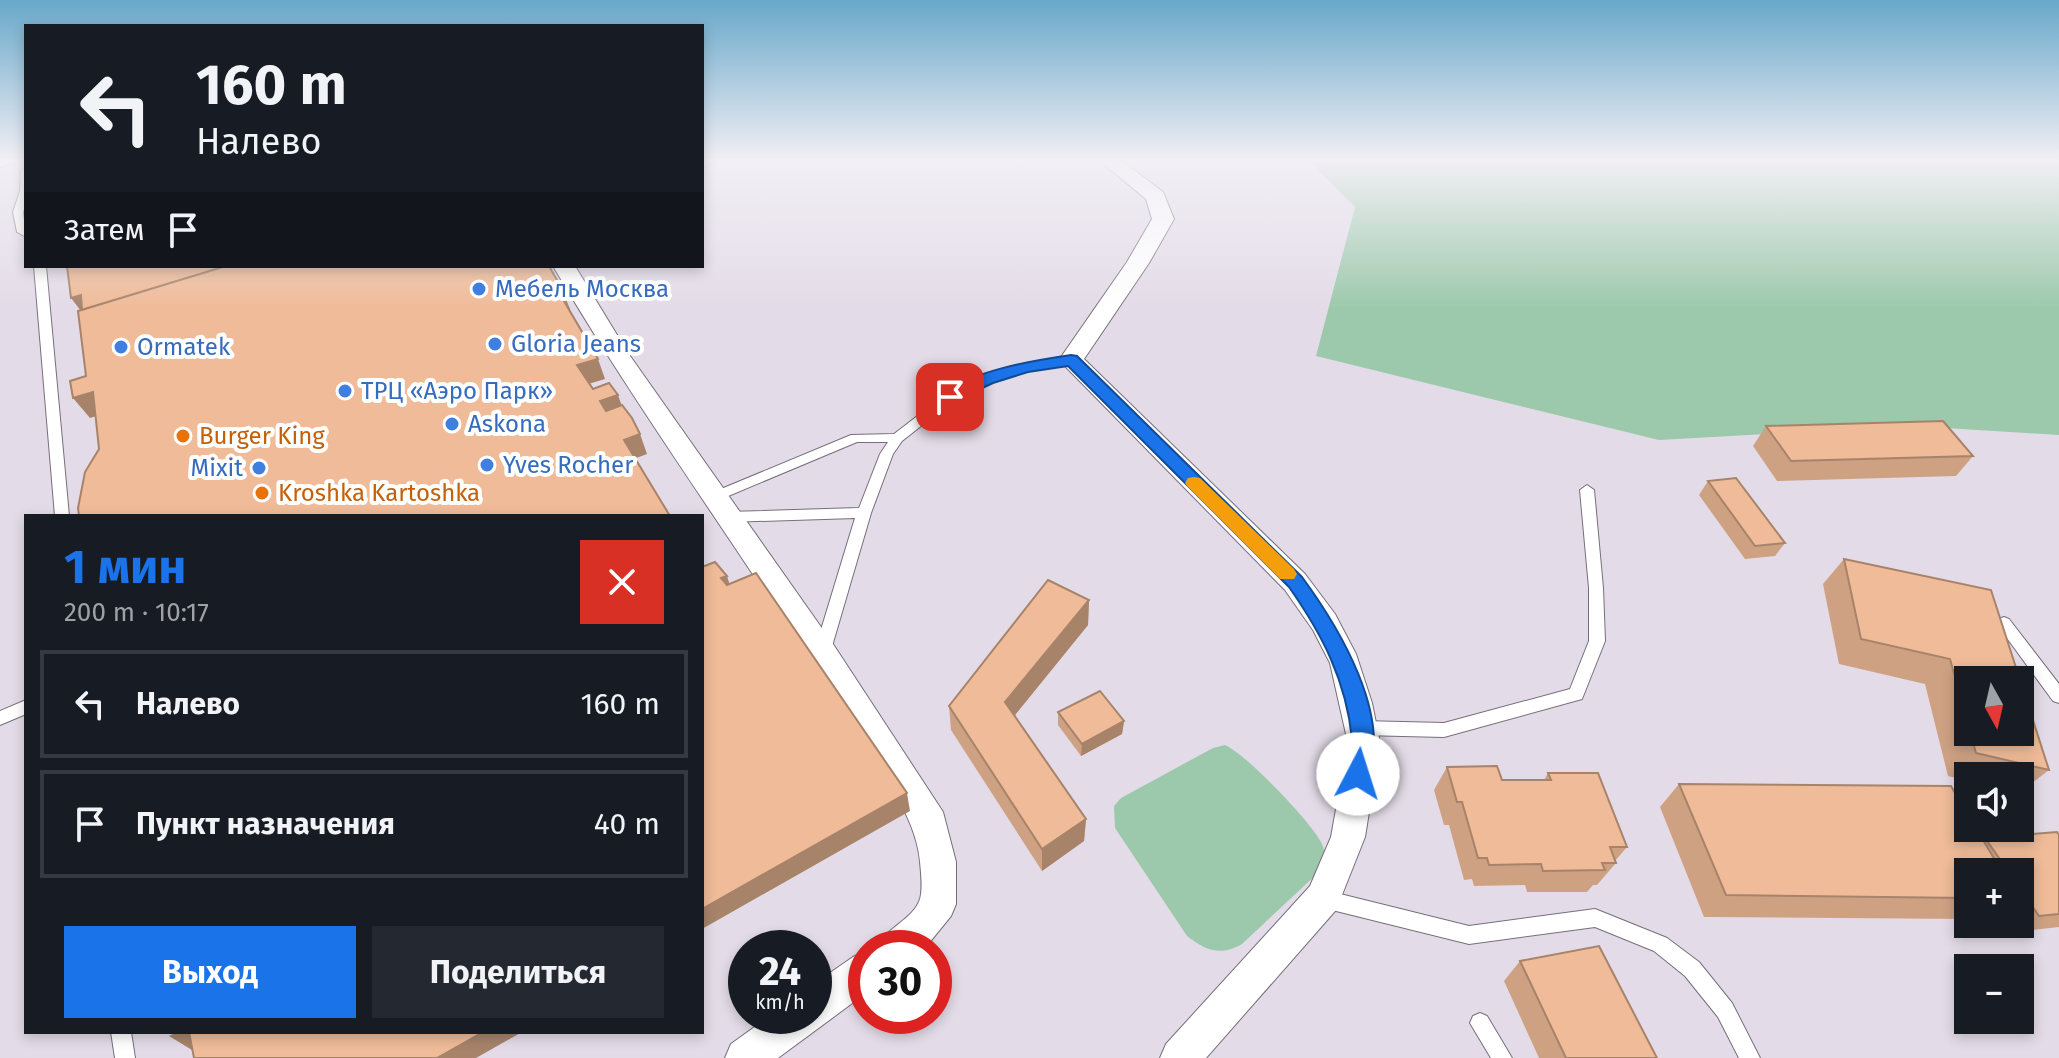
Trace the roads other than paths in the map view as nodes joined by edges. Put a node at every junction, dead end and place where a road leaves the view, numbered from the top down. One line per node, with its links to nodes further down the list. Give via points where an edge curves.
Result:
1 (19, 210): 3 (lane)
2 (1160, 210): 6 (street, via 1163,219 1138,263)
3 (24, 233)
4 (40, 268): 11 (lane)
5 (565, 268): 9 (street)
6 (1071, 360): 7 (lane, via 987,379 950,397); 17 (street, via 1295,582 1345,663)
7 (897, 438): 9 (lane, via 856,438); 10 (lane)
8 (1587, 490): 17 (lane, via 1597,641 1576,694 1444,730)
9 (720, 507): 10 (lane); 13 (street)
10 (864, 513): 13 (lane)
11 (62, 514)
12 (2004, 623): 14 (lane)
13 (822, 653): 19 (street, via 931,823 938,904)
14 (2059, 696)
15 (24, 708): 16 (lane)
16 (0, 718)
17 (1360, 728): 18 (street, via 1364,743 1348,837)
18 (1323, 898): 25 (street); 27 (lane, via 1469,935 1595,918 1660,944 1692,969 1725,1010)
19 (919, 930)
20 (1480, 1023): 26 (lane)
21 (121, 1034): 23 (lane)
22 (778, 1034): 24 (street)
23 (125, 1058)
24 (745, 1058)
25 (1180, 1058)
26 (1502, 1058)
27 (1750, 1058)

